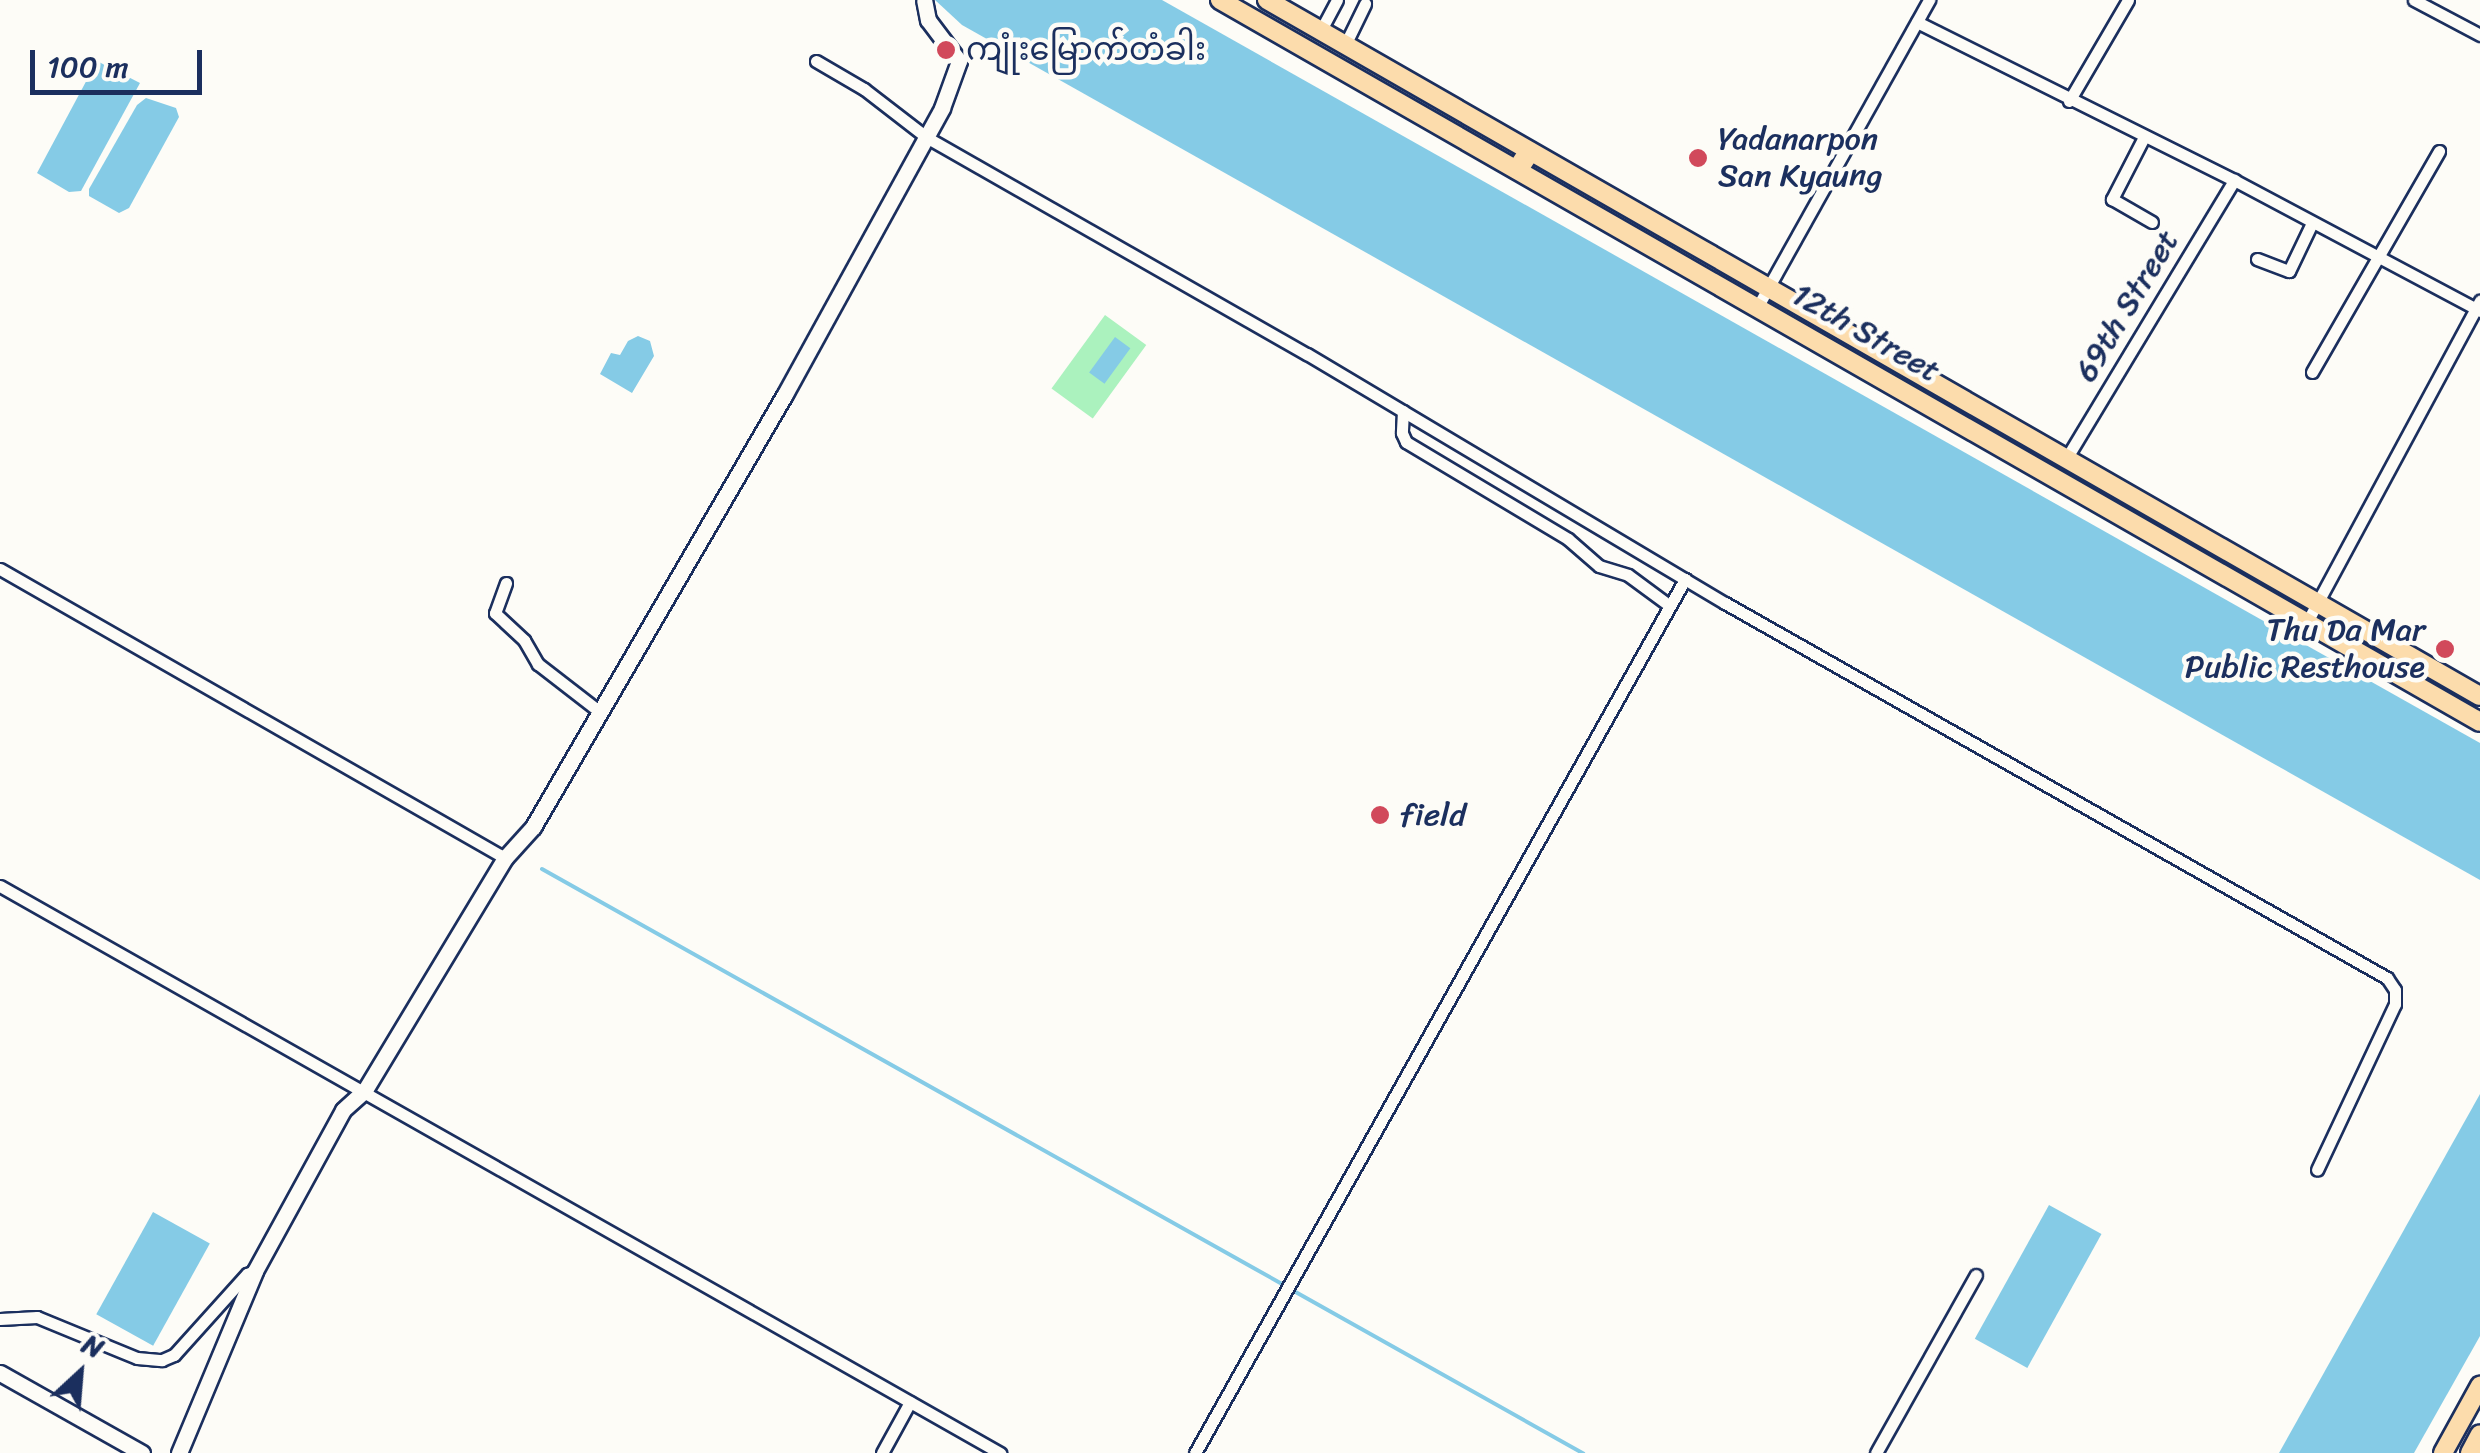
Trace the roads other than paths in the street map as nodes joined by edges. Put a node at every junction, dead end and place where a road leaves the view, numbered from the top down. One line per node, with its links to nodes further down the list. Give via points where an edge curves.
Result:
1 (924, 0): 16 (street, via 928,20 959,66)
2 (1220, 0): 19 (main road, 12th Street)
3 (1267, 0): 11 (main road, 12th Street)
4 (1337, 0): 11 (street)
5 (1929, 0): 10 (street)
6 (2128, 0): 15 (street)
7 (2414, 0): 9 (street)
8 (1366, 4): 13 (street)
9 (2430, 4): 12 (street)
10 (1917, 22): 15 (street); 25 (street)
11 (1321, 30): 13 (main road, 12th Street)
12 (2480, 35)
13 (1345, 45): 19 (main road, 12th Street)
14 (816, 61): 16 (street, via 864,88)
15 (2070, 101): 17 (street)
16 (926, 137): 28 (street); 39 (street)
17 (2143, 138): 20 (street); 21 (street, via 2112,200)
18 (2440, 150): 23 (street)
19 (1524, 161): 25 (main road, 12th Street)
20 (2234, 180): 22 (street); 29 (street, 69th Street)
21 (2152, 222)
22 (2312, 222): 23 (street); 24 (street, via 2289,271)
23 (2380, 258): 26 (street); 27 (street)
24 (2256, 259)
25 (1763, 298): 29 (main road, 12th Street); 37 (main road, 12th Street)
26 (2479, 307): 35 (street)
27 (2312, 372)
28 (1403, 411): 30 (street); 31 (street, via 1406,442)
29 (2066, 459): 35 (main road, 12th Street)
30 (1511, 474): 31 (street); 33 (street)
31 (1498, 498): 36 (street)
32 (0, 568): 41 (street)
33 (1685, 579): 36 (street); 44 (street, via 2386,978 2395,1004)
34 (506, 583): 39 (street, via 495,613 538,664)
35 (2318, 602): 37 (street); 38 (main road, 12th Street)
36 (1670, 606): 56 (street)
37 (2306, 622): 40 (main road, 12th Street)
38 (2480, 696)
39 (600, 712): 41 (street, via 533,827)
40 (2480, 722)
41 (505, 858): 43 (street)
42 (0, 886): 43 (street)
43 (365, 1090): 45 (street, via 343,1110); 50 (street)
44 (2317, 1170)
45 (255, 1272): 47 (street, via 162,1360 138,1358 36,1317); 53 (street)
46 (1976, 1276): 57 (street)
47 (0, 1319)
48 (0, 1373): 52 (street)
49 (2480, 1386): 58 (main road)
50 (910, 1402): 54 (street); 55 (street)
51 (2480, 1434): 59 (main road)
52 (142, 1453)
53 (179, 1453)
54 (882, 1453)
55 (1000, 1453)
56 (1195, 1453)
57 (1876, 1453)
58 (2443, 1453)
59 (2470, 1453)

